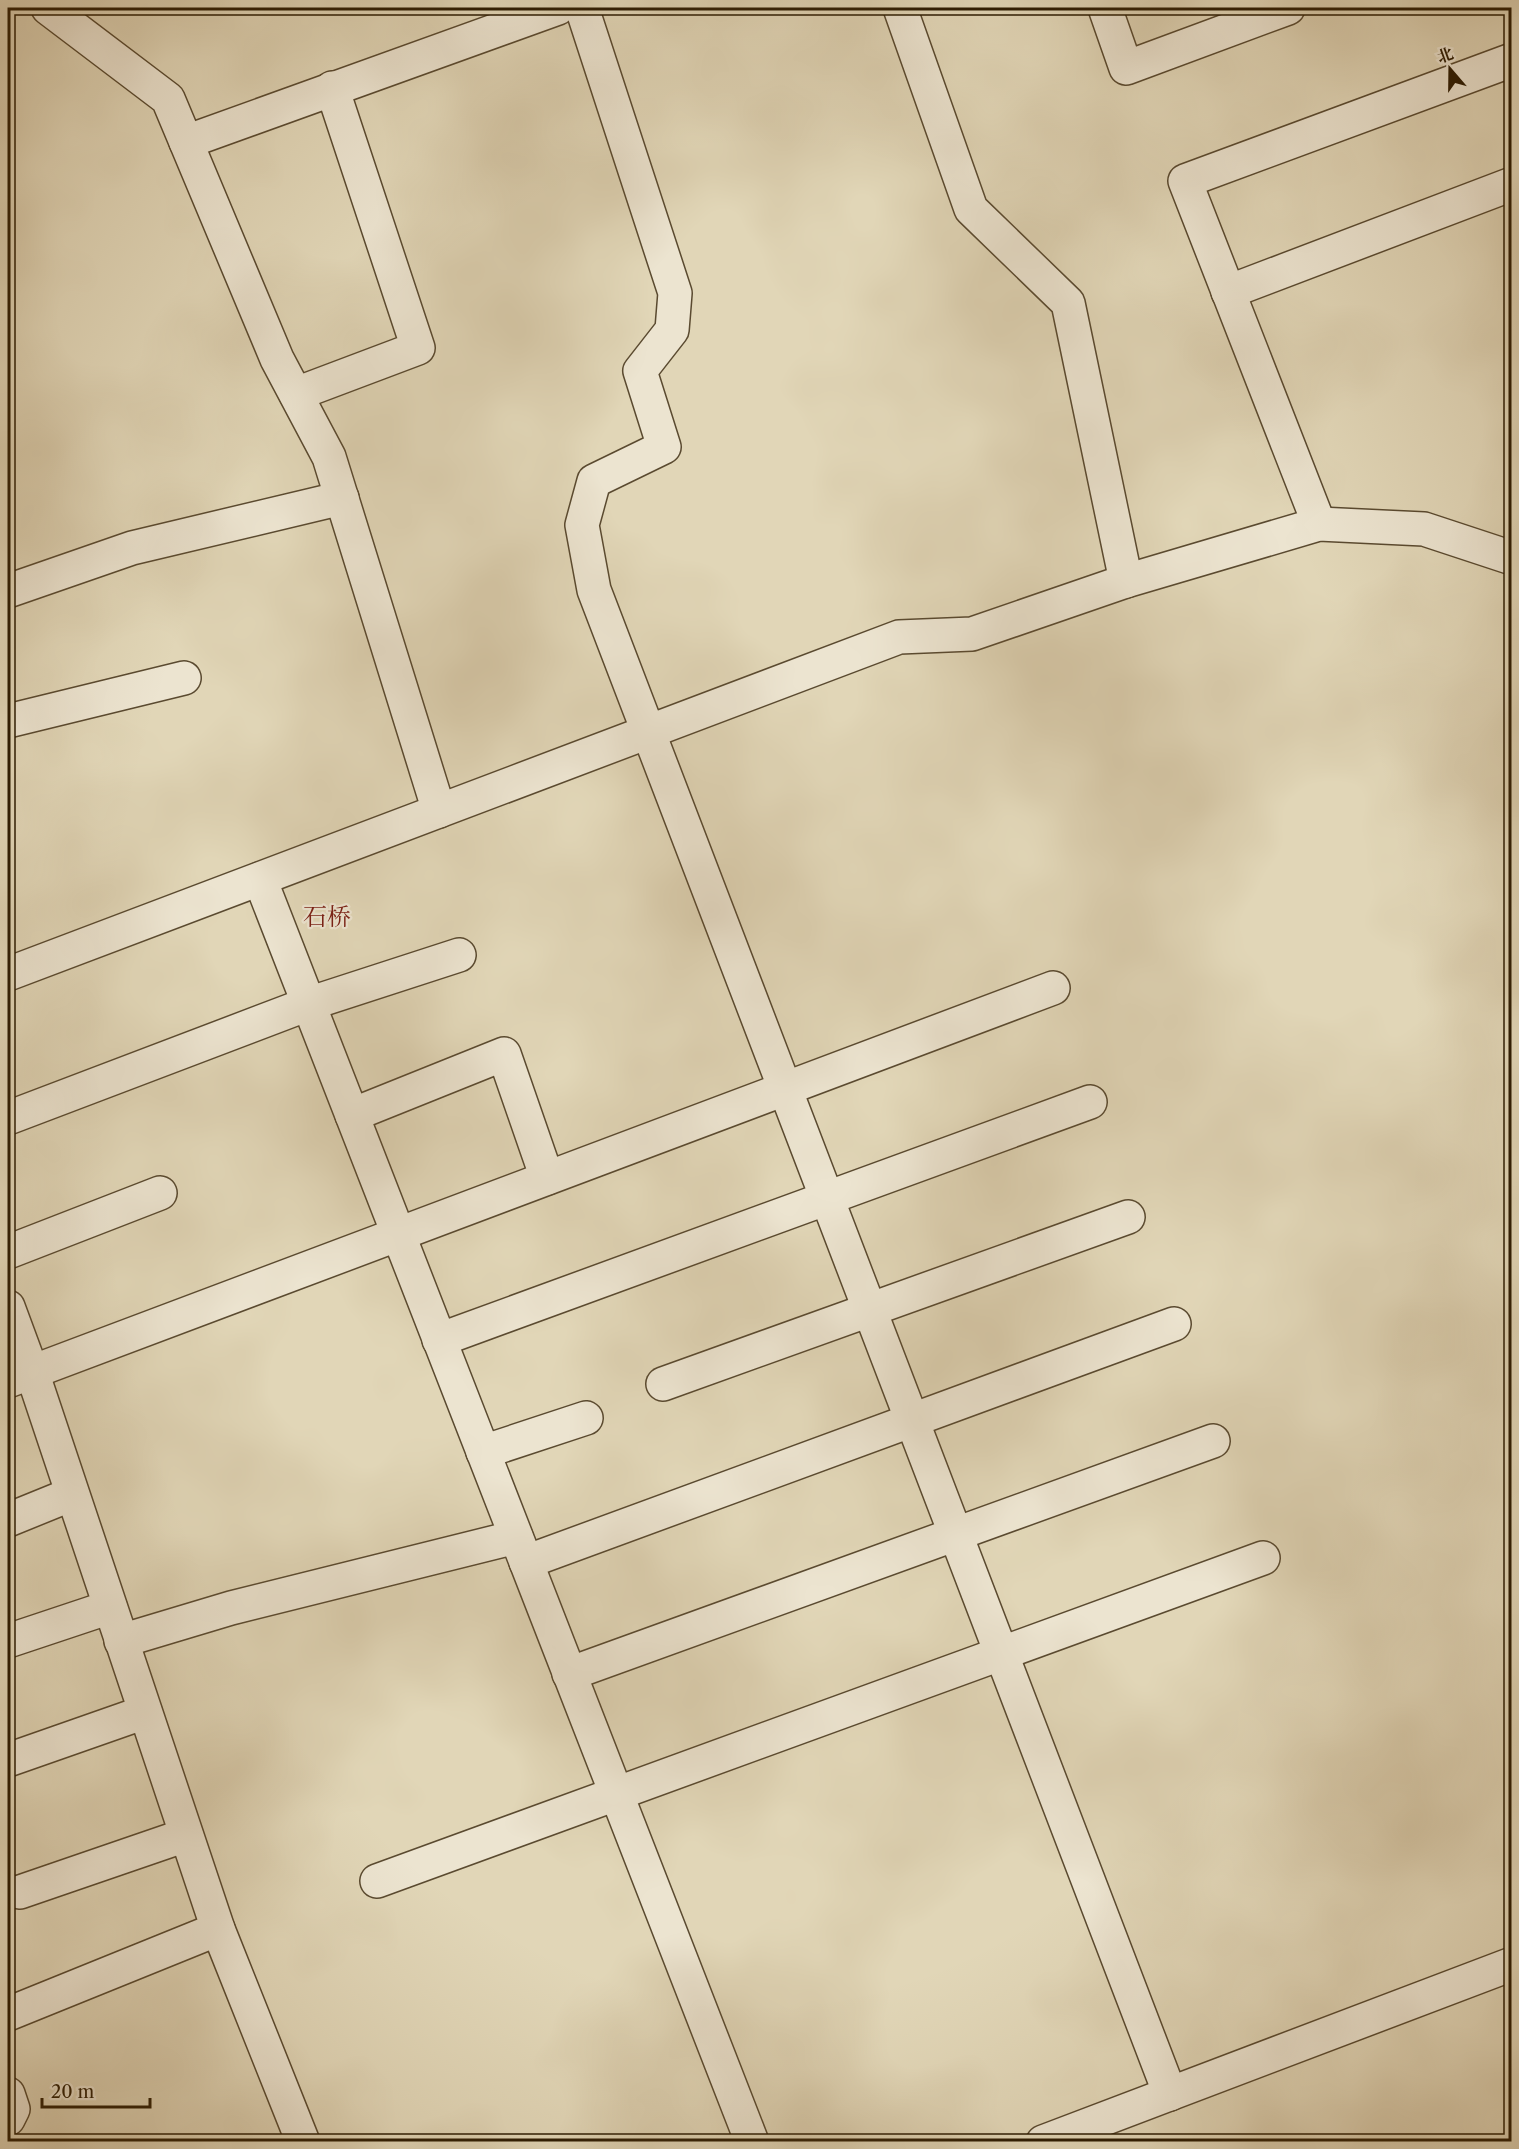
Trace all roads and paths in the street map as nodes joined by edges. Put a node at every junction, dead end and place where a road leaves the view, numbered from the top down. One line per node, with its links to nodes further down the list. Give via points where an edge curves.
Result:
1 (48, 8): 9 (street, via 168,99)
2 (558, 8): 8 (street)
3 (582, 8): 20 (street, via 675,292 672,330 640,370 664,447 594,481 582,525 594,590)
4 (900, 8): 16 (street, via 971,209 1068,303)
5 (1105, 8): 6 (street, via 1126,68)
6 (1288, 8)
7 (1512, 60): 11 (street, via 1185,181)
8 (332, 88): 9 (street); 12 (street, via 418,348)
9 (186, 141): 12 (street, via 276,359)
10 (1512, 184): 11 (street)
11 (1228, 292): 14 (street)
12 (296, 394): 13 (street, via 329,457)
13 (342, 498): 17 (street, via 132,548); 21 (street)
14 (1319, 524): 15 (street, via 1424,529); 16 (street)
15 (1512, 558)
16 (1126, 580): 20 (street, via 972,634 899,637)
17 (8, 591)
18 (184, 678): 19 (street)
19 (8, 721)
20 (648, 732): 21 (street); 27 (street)
21 (439, 811): 22 (street)
22 (260, 879): 24 (street); 26 (street)
23 (459, 955): 26 (street)
24 (8, 974)
25 (1053, 988): 27 (street)
26 (308, 1004): 29 (street); 30 (street)
27 (785, 1089): 31 (street); 33 (street)
28 (1090, 1102): 33 (street)
29 (352, 1115): 31 (street, via 504,1054); 35 (street)
30 (8, 1118)
31 (546, 1178): 35 (street)
32 (160, 1193): 36 (street)
33 (827, 1199): 38 (street); 40 (street)
34 (1128, 1217): 38 (street)
35 (398, 1234): 40 (street); 41 (street)
36 (8, 1252)
37 (8, 1307): 41 (street)
38 (870, 1310): 42 (street); 44 (street)
39 (1174, 1324): 44 (street)
40 (439, 1340): 46 (street)
41 (20, 1377): 47 (street)
42 (663, 1384)
43 (586, 1418): 46 (street)
44 (912, 1421): 49 (street); 50 (street)
45 (1213, 1441): 49 (street)
46 (483, 1452): 50 (street)
47 (72, 1494): 48 (street); 52 (street)
48 (8, 1520)
49 (956, 1534): 55 (street); 56 (street)
50 (521, 1550): 54 (street, via 231,1608); 56 (street)
51 (1263, 1558): 55 (street)
52 (110, 1607): 53 (street); 54 (street)
53 (8, 1641)
54 (122, 1641): 57 (street)
55 (1001, 1653): 59 (street); 67 (street)
56 (569, 1674): 59 (street)
57 (145, 1712): 58 (street); 60 (street)
58 (8, 1760)
59 (616, 1794): 61 (street); 70 (street)
60 (186, 1835): 62 (street); 63 (street)
61 (377, 1881)
62 (20, 1892)
63 (218, 1929): 65 (street); 69 (street)
64 (1512, 1964): 67 (street)
65 (8, 2014)
66 (8, 2094): 68 (street, via 13,2109)
67 (1170, 2094): 71 (street)
68 (8, 2119)
69 (303, 2142)
70 (752, 2142)
71 (1043, 2142)

